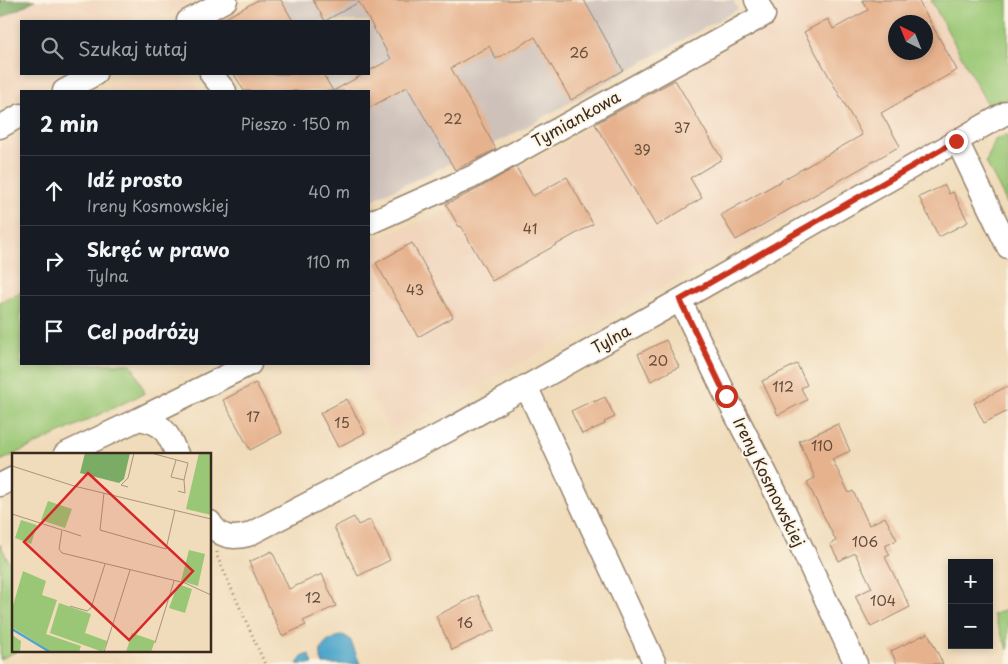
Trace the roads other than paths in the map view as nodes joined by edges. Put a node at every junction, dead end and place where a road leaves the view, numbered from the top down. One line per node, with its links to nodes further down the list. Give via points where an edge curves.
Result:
1 (226, 0): 3 (street)
2 (756, 0): 12 (street, Tymiankowa, via 764,15 472,178)
3 (190, 20)
4 (93, 75): 6 (street)
5 (212, 75): 7 (street)
6 (66, 90)
7 (223, 90)
8 (1008, 112): 11 (street, Tylna)
9 (20, 116): 10 (street)
10 (0, 127)
11 (956, 141): 13 (street); 14 (street, Tylna)
12 (370, 223)
13 (1008, 247)
14 (680, 300): 16 (street, Tylna); 24 (street, Ireny Kosmowskiej)
15 (248, 365): 17 (street)
16 (526, 386): 22 (street, Tylna, via 248,535 236,538); 23 (street)
17 (139, 419): 18 (street); 19 (street, via 161,426)
18 (67, 453)
19 (177, 453)
20 (12, 479): 21 (street)
21 (0, 485)
22 (217, 529)
23 (655, 664)
24 (856, 664)

